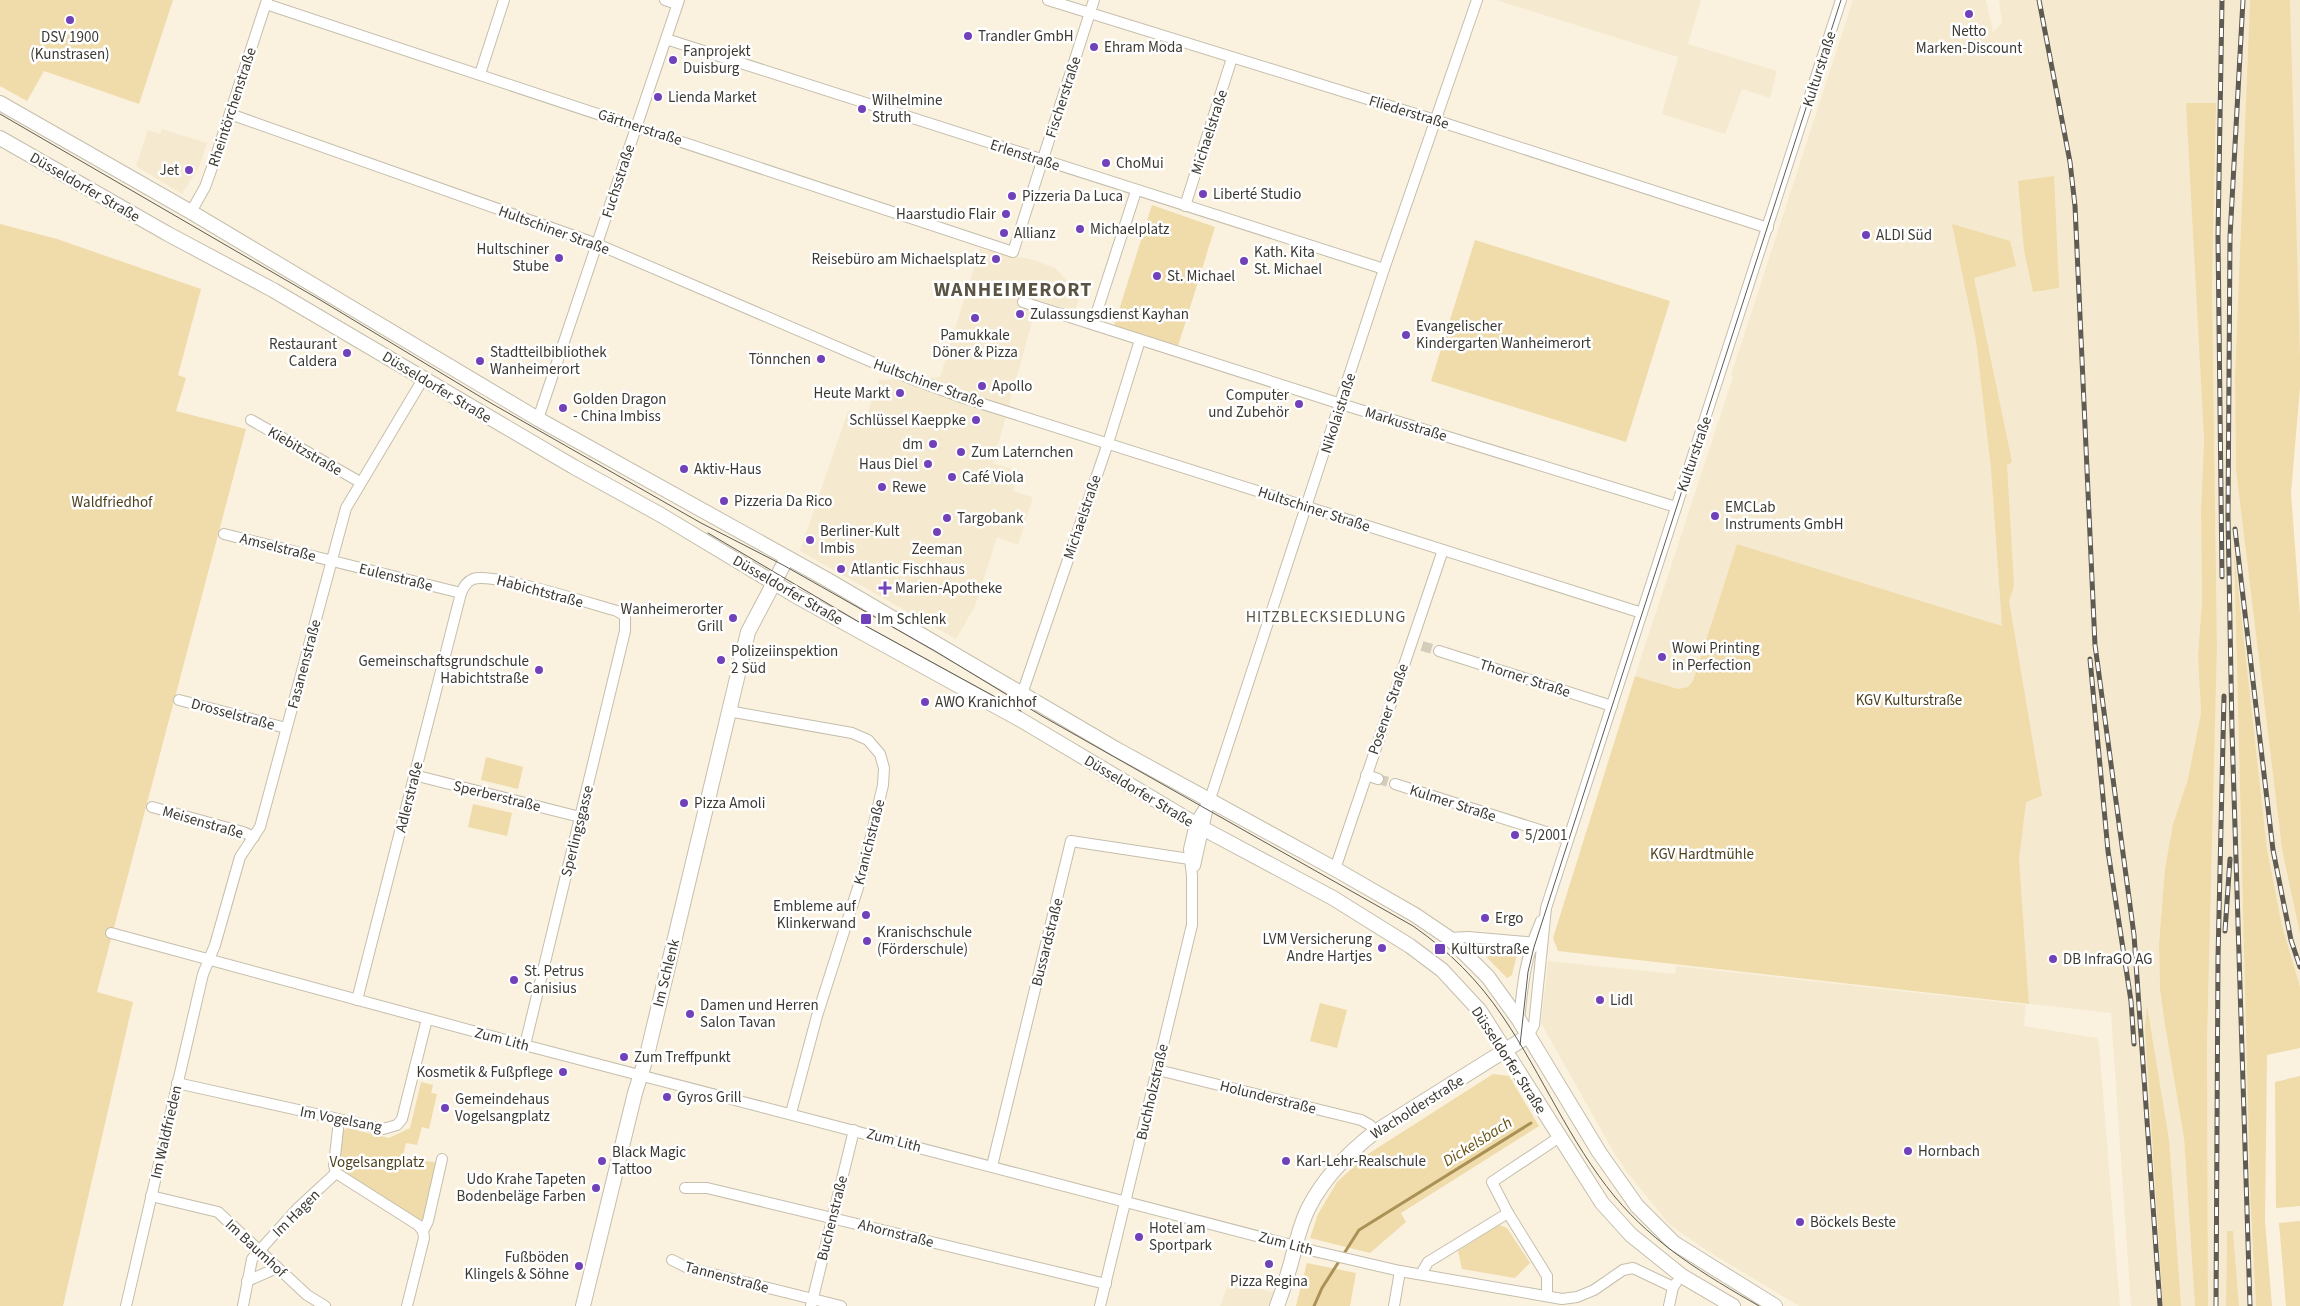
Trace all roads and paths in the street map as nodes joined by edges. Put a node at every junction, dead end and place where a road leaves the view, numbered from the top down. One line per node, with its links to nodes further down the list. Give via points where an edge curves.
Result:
1 (504, 0): 12 (street)
2 (665, 0): 8 (street)
3 (1048, 0): 9 (street, Fliederstraße)
4 (1094, 0): 9 (street, Fischerstraße)
5 (1477, 0): 15 (street, Nikolaistraße)
6 (1841, 0): 22 (street, Kulturstraße)
7 (266, 2): 12 (street, Gärtnerstraße); 14 (street, Rheintörchenstraße)
8 (678, 2): 10 (street, Fuchsstraße)
9 (1090, 14): 11 (street, Fliederstraße); 18 (street, Fischerstraße)
10 (666, 39): 16 (street, Fuchsstraße); 18 (street, Erlenstraße)
11 (1232, 58): 15 (street, Fliederstraße); 20 (street, Michaelstraße)
12 (480, 74): 16 (street, Gärtnerstraße)
13 (0, 103): 21 (main road, Düsseldorfer Straße)
14 (230, 114): 21 (street, Rheintörchenstraße, via 205,188); 23 (street, Hultschiner Straße)
15 (1435, 120): 22 (street, Fliederstraße); 25 (street, Nikolaistraße)
16 (636, 126): 23 (street, Fuchsstraße); 24 (street, Gärtnerstraße)
17 (0, 138): 29 (main road, Düsseldorfer Straße, via 273,290)
18 (1043, 161): 19 (street, Erlenstraße); 24 (street, Fischerstraße)
19 (1136, 191): 20 (street, Erlenstraße); 27 (street)
20 (1185, 206): 25 (street, Erlenstraße)
21 (191, 212): 31 (main road, Düsseldorfer Straße)
22 (1768, 228): 35 (street, Kulturstraße)
23 (597, 244): 31 (street, Fuchsstraße); 33 (street, Hultschiner Straße, via 907,377)
24 (1013, 252)
25 (1384, 269): 30 (street, Nikolaistraße)
26 (1022, 302): 27 (street, Markusstraße)
27 (1093, 324): 28 (street, Markusstraße)
28 (1140, 340): 30 (street, Markusstraße); 33 (street, Michaelstraße)
29 (423, 378): 34 (street, Fasanenstraße); 41 (main road, Düsseldorfer Straße)
30 (1341, 404): 35 (street, Markusstraße); 36 (street, Nikolaistraße)
31 (538, 419): 39 (main road, Düsseldorfer Straße)
32 (251, 420): 34 (street, Kiebitzstraße)
33 (1108, 443): 36 (street, Hultschiner Straße); 48 (street, Michaelstraße)
34 (360, 482): 40 (street, Fasanenstraße, via 346,508)
35 (1676, 506): 43 (street, Kulturstraße)
36 (1307, 507): 38 (street, Hultschiner Straße); 57 (street, Nikolaistraße)
37 (224, 534): 40 (street, Amselstraße)
38 (1443, 550): 43 (street, Hultschiner Straße); 45 (street, Posener Straße)
39 (787, 558): 41 (main road, Im Schlenk); 48 (main road, Düsseldorfer Straße)
40 (331, 561): 42 (street, Eulenstraße); 52 (street, Fasanenstraße)
41 (773, 583): 51 (main road, Im Schlenk, via 748,632); 60 (main road, Düsseldorfer Straße, via 1021,720)
42 (461, 593): 44 (street, Habichtstraße, via 472,579 495,578 617,611); 53 (street, Adlerstraße)
43 (1642, 613): 50 (street, Kulturstraße)
44 (625, 616): 59 (street, Sperlingsgasse, via 625,631)
45 (1411, 642): 46 (street); 54 (street, Posener Straße)
46 (1422, 646)
47 (1439, 651): 50 (street, Thorner Straße)
48 (1022, 694): 57 (main road, Düsseldorfer Straße)
49 (179, 700): 52 (street, Drosselstraße)
50 (1612, 706): 62 (street, Kulturstraße)
51 (728, 711): 78 (main road, Im Schlenk); 80 (street, Kranichstraße, via 852,734 868,740 880,754 884,768 862,875 817,1016)
52 (286, 728): 61 (street, Fasanenstraße, via 260,827)
53 (414, 775): 59 (street, Sperberstraße); 71 (street, Adlerstraße)
54 (1366, 775): 55 (street); 64 (street, Posener Straße)
55 (1378, 778)
56 (1395, 784): 62 (street, Kulmer Straße)
57 (1210, 799): 60 (street, Nikolaistraße); 64 (main road, Düsseldorfer Straße)
58 (152, 807): 61 (street, Meisenstraße)
59 (580, 817): 75 (street, Sperlingsgasse)
60 (1199, 826): 63 (street, Buchholzstraße, via 1189,849); 76 (main road, Düsseldorfer Straße, via 1333,898 1410,946 1442,970 1475,1006)
61 (254, 837): 70 (street, Fasanenstraße, via 240,857 216,944)
62 (1568, 839): 65 (street, Kulturstraße)
63 (1193, 860): 77 (street, Buchholzstraße, via 1192,926); 86 (street, Bussardstraße, via 1071,841)
64 (1335, 869): 67 (main road, Düsseldorfer Straße)
65 (1545, 912): 68 (street, Kulturstraße); 69 (street, Kulturstraße)
66 (112, 933): 70 (street, Zum Lith)
67 (1449, 938): 68 (street); 73 (main road, Düsseldorfer Straße, via 1488,978)
68 (1531, 943): 69 (street); 73 (street, Kulturstraße, via 1524,969)
69 (1541, 955): 74 (street, Kulturstraße, via 1534,1024)
70 (208, 959): 71 (street, Zum Lith); 79 (street, Im Waldfrieden)
71 (356, 1000): 72 (street, Zum Lith)
72 (427, 1019): 75 (street, Zum Lith); 81 (street, Im Vogelsang, via 402,1119 397,1125 383,1129)
73 (1519, 1020): 74 (main road, Düsseldorfer Straße); 76 (main road)
74 (1528, 1036): 76 (main road, Wacholderstraße); 101 (main road, Düsseldorfer Straße, via 1599,1152 1637,1206 1674,1244)
75 (525, 1045): 78 (street, Zum Lith)
76 (1504, 1051): 83 (main road, Wacholderstraße); 84 (main road, Düsseldorfer Straße)
77 (1158, 1070): 83 (street, Holunderstraße, via 1361,1120); 90 (street, Buchholzstraße)
78 (641, 1075): 80 (street, Zum Lith); 112 (main road, Im Schlenk)
79 (177, 1083): 81 (street, Im Vogelsang); 89 (street, Im Waldfrieden)
80 (792, 1113): 82 (street, Zum Lith)
81 (339, 1120): 87 (street)
82 (854, 1130): 86 (street, Zum Lith); 92 (street, Buchenstraße)
83 (1375, 1132): 94 (main road, Wacholderstraße, via 1328,1175 1309,1207)
84 (1558, 1138): 91 (street, via 1492,1182); 100 (main road, Düsseldorfer Straße, via 1602,1203 1631,1235)
85 (442, 1159): 93 (street, via 428,1221)
86 (992, 1166): 90 (street, Zum Lith)
87 (336, 1173): 93 (street); 95 (street, Im Hagen)
88 (685, 1188): 92 (street, Ahornstraße, via 707,1188)
89 (151, 1196): 95 (street, Im Baumhof, via 214,1210); 108 (street, Im Waldfrieden)
90 (1126, 1202): 94 (street, Zum Lith); 103 (street, Buchholzstraße)
91 (1508, 1213): 99 (street, via 1428,1262); 106 (street, via 1546,1276)
92 (832, 1218): 103 (street, Ahornstraße); 107 (street, Buchenstraße)
93 (423, 1230): 111 (street, via 424,1238)
94 (1296, 1246): 98 (street, Zum Lith); 115 (main road, Wacholderstraße)
95 (258, 1251): 97 (street, Im Baumhof); 102 (street, Im Hagen, via 252,1259)
96 (672, 1260): 107 (street, Tannenstraße, via 688,1268)
97 (277, 1268): 102 (street); 110 (street, Im Baumhof)
98 (1400, 1271): 99 (street, Zum Lith); 116 (street)
99 (1421, 1274): 106 (street, Zum Lith)
100 (1682, 1276): 104 (street); 105 (main road, Düsseldorfer Straße)
101 (1730, 1279): 105 (main road, via 1707,1272 1701,1277); 119 (main road, Düsseldorfer Straße)
102 (247, 1281): 109 (street, Im Hagen)
103 (1106, 1284): 114 (street, Buchholzstraße)
104 (1672, 1287): 106 (street, Zum Lith, via 1632,1268 1578,1297 1562,1299); 117 (street)
105 (1706, 1290): 118 (main road, Düsseldorfer Straße)
106 (1547, 1296)
107 (812, 1302): 113 (street, Tannenstraße)
108 (126, 1306)
109 (243, 1306)
110 (325, 1306)
111 (407, 1306)
112 (583, 1306)
113 (841, 1306)
114 (1100, 1306)
115 (1277, 1306)
116 (1394, 1306)
117 (1669, 1306)
118 (1733, 1306)
119 (1775, 1306)

